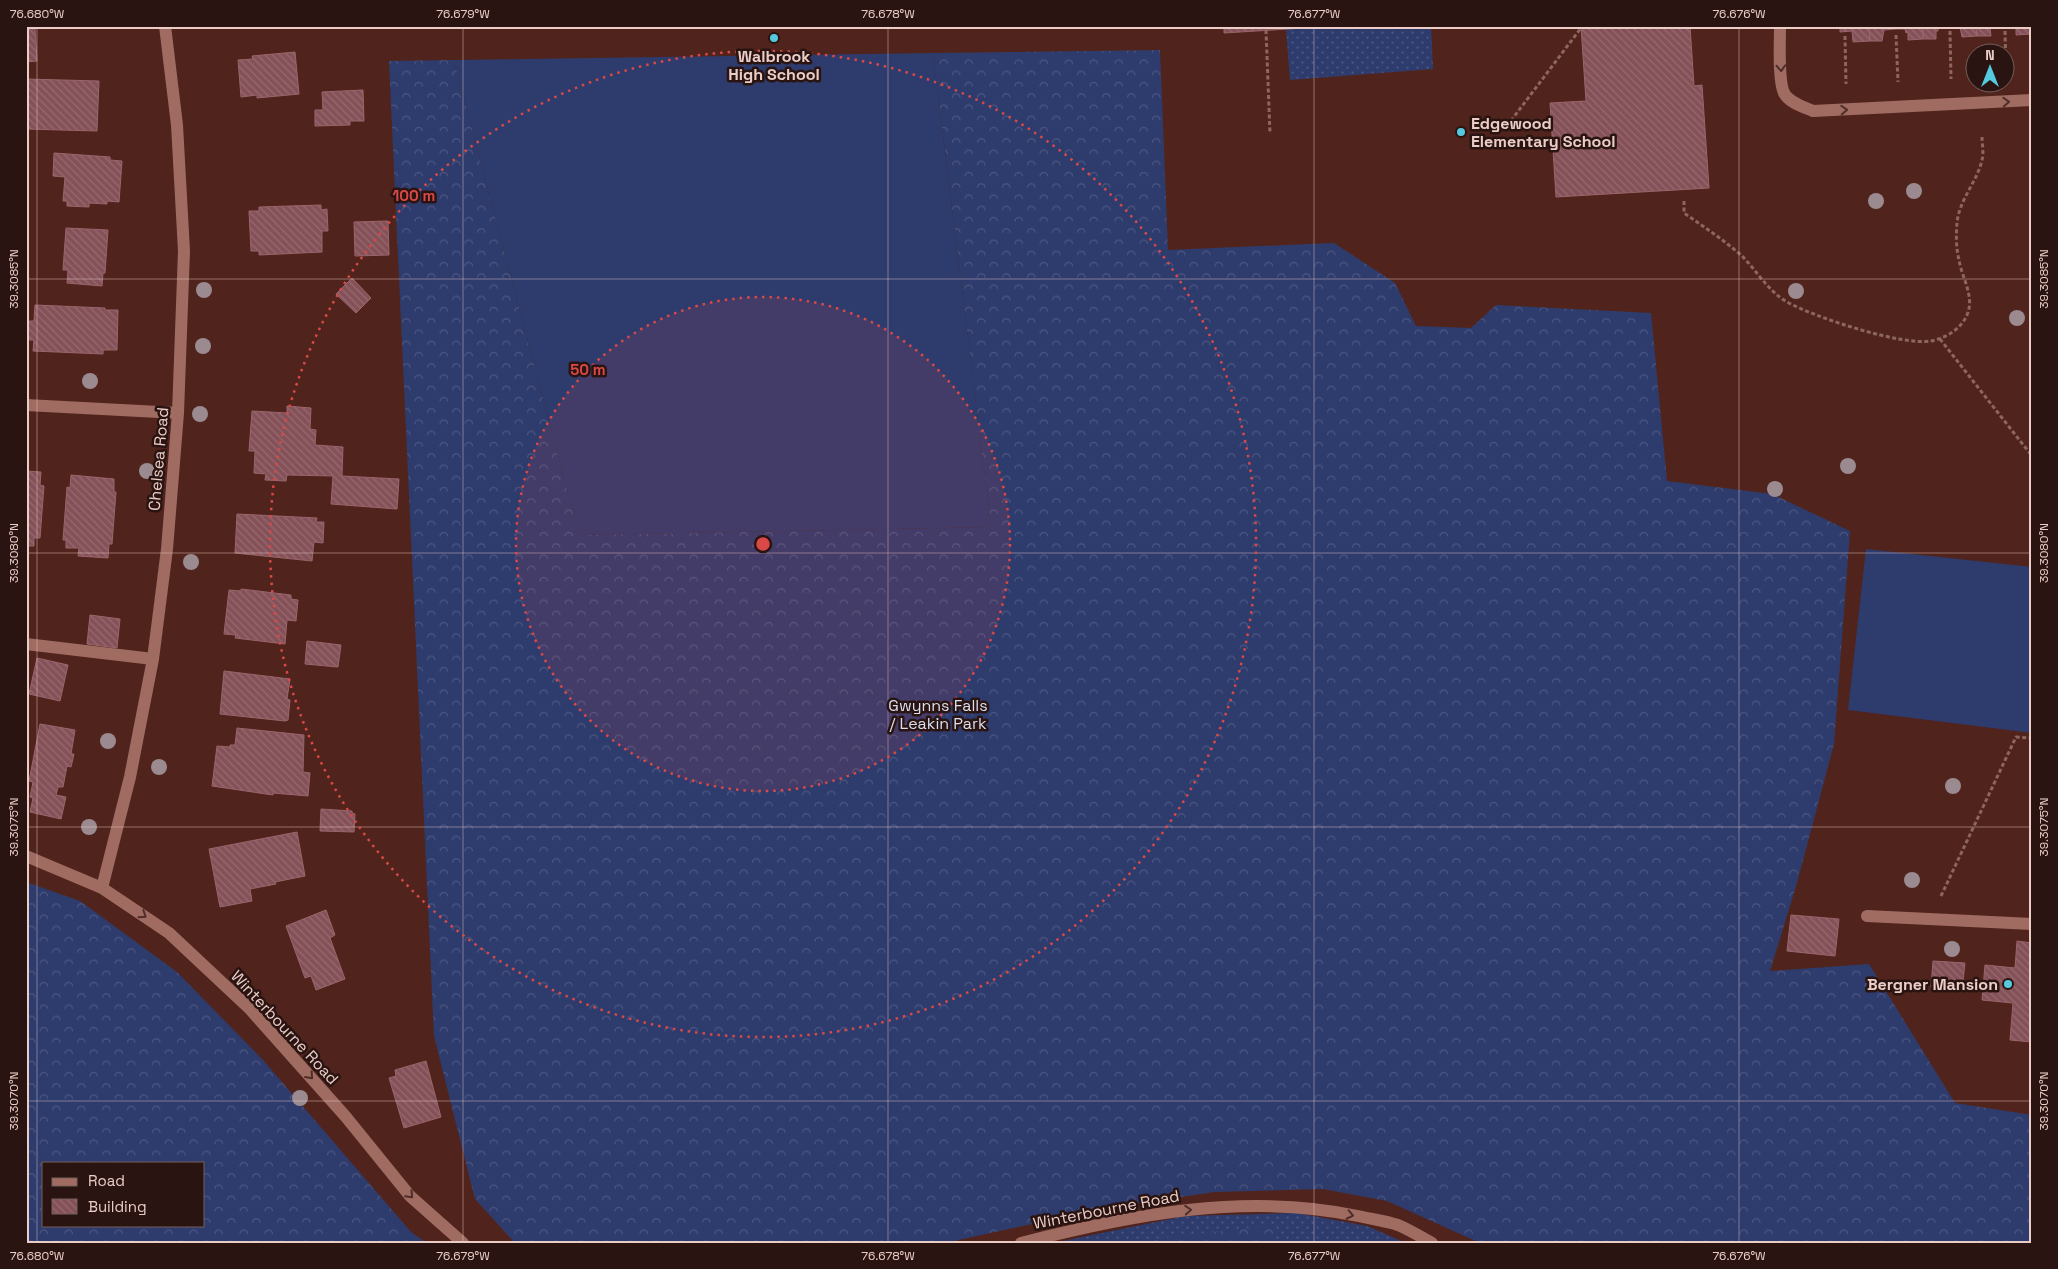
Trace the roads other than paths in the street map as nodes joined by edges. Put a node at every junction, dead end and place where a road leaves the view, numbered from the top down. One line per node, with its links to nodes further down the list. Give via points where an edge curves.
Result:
1 (165, 26): 5 (street, Chelsea Road, via 177,125 184,251)
2 (1780, 26): 3 (street, one-way to 3, via 1784,93 1796,104 1813,111)
3 (2032, 100)
4 (26, 405): 5 (street)
5 (178, 413): 7 (street, Chelsea Road, via 167,549)
6 (26, 644): 7 (street)
7 (153, 659): 9 (street, Chelsea Road, via 130,777)
8 (26, 856): 9 (street, Winterbourne Road)
9 (102, 888): 12 (street, Winterbourne Road, one-way to 12, via 169,933 249,1008 346,1117 410,1196)
10 (1867, 916): 11 (street)
11 (2032, 924)
12 (463, 1243)
13 (1021, 1243): 14 (street, Winterbourne Road, one-way to 14, via 1159,1213 1257,1205 1325,1209 1398,1225)
14 (1432, 1243)

